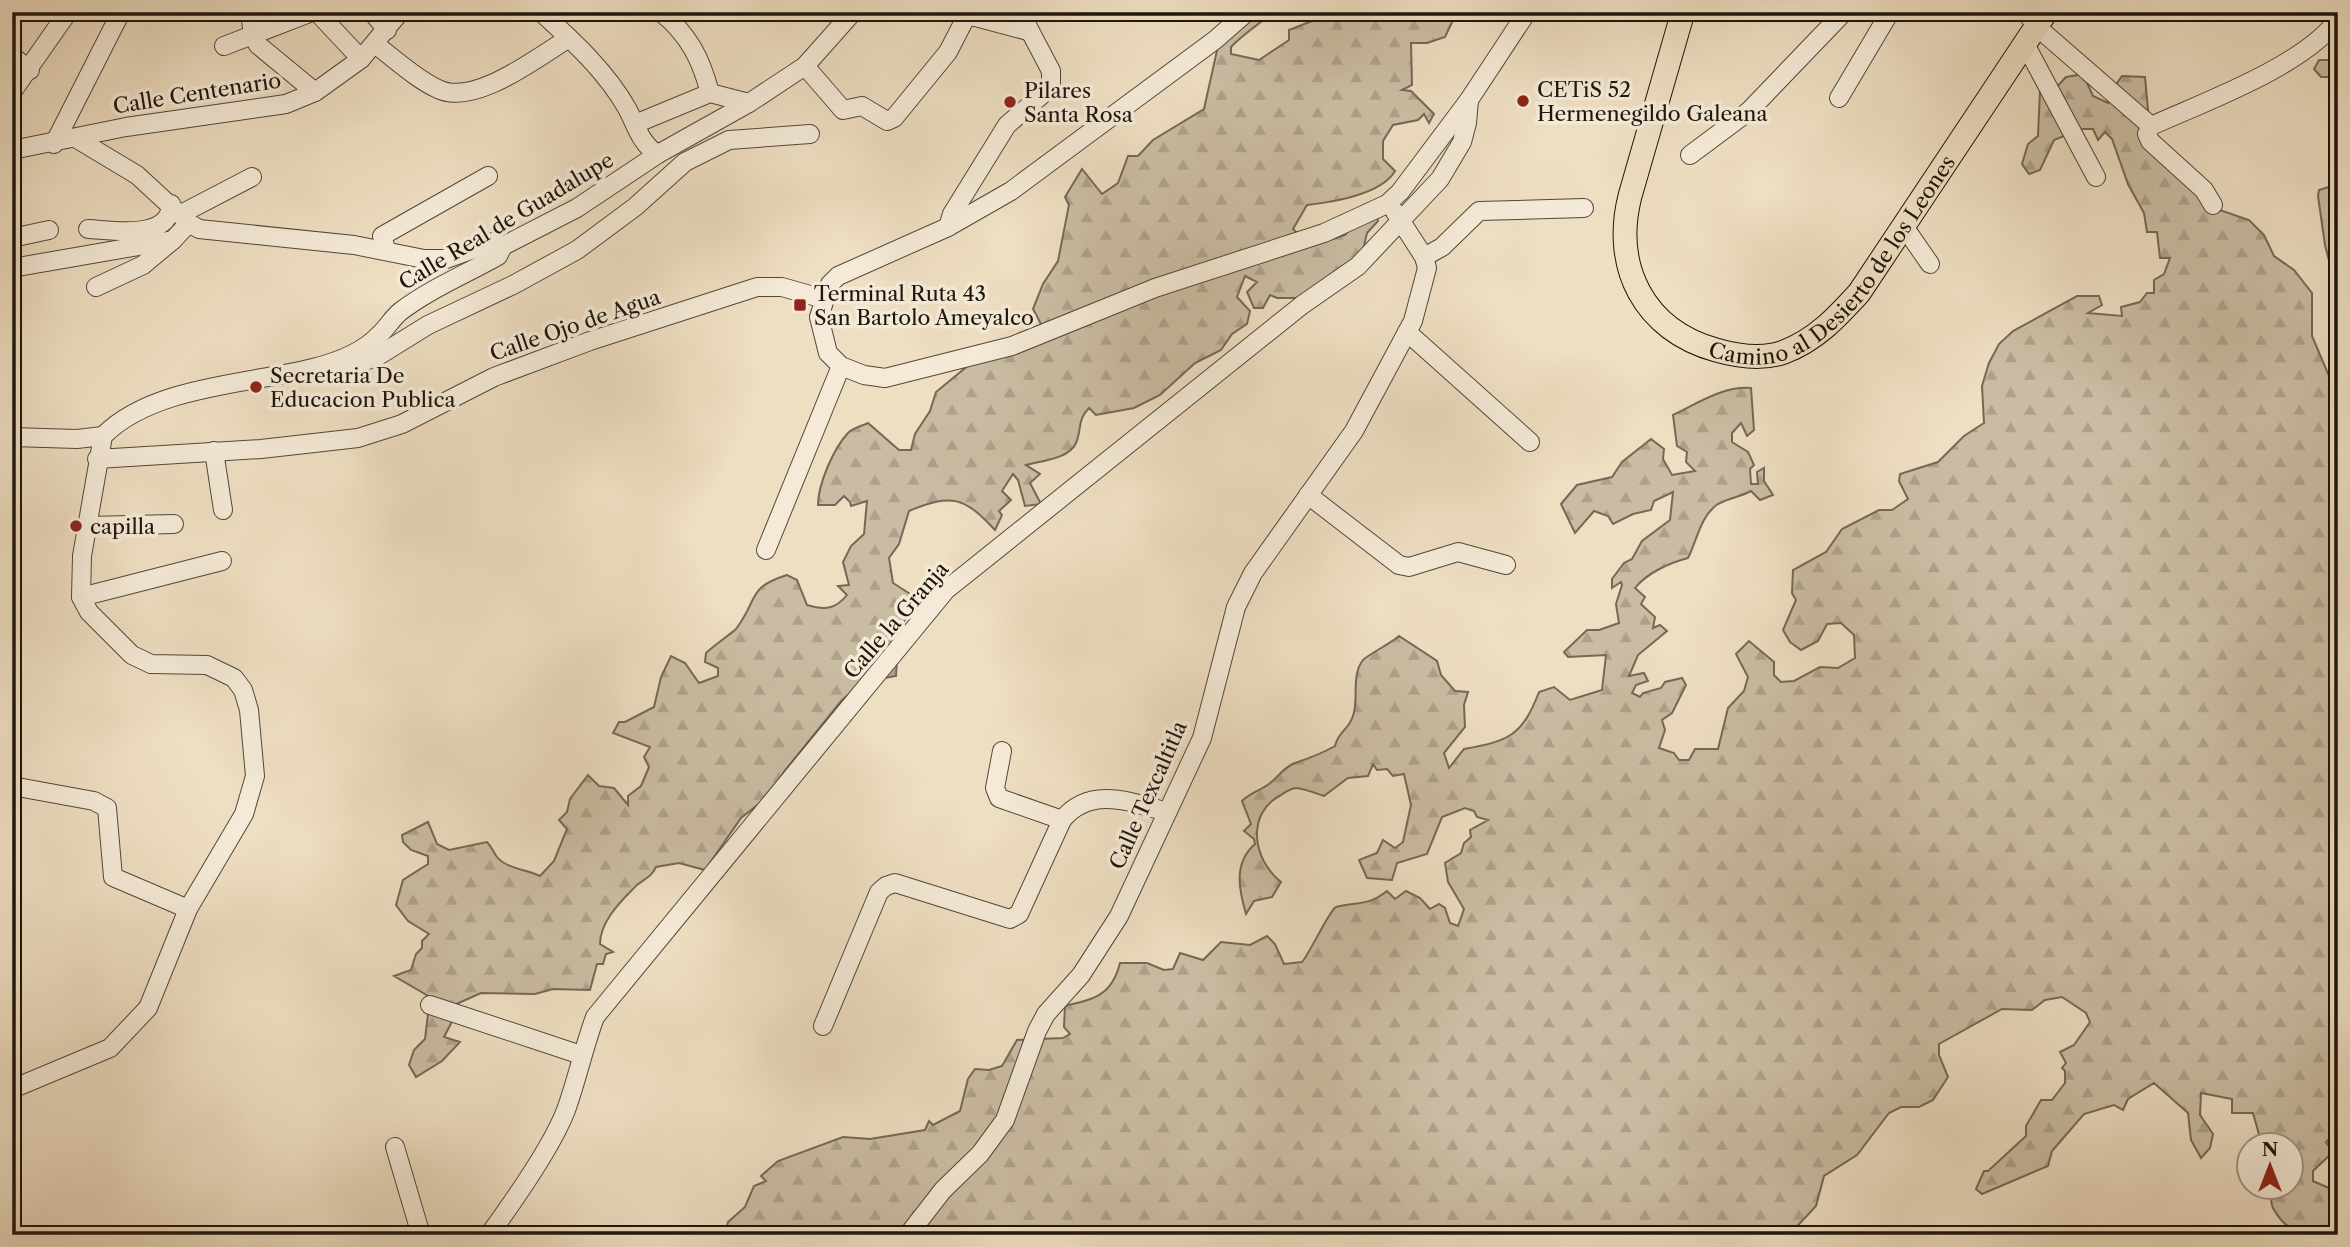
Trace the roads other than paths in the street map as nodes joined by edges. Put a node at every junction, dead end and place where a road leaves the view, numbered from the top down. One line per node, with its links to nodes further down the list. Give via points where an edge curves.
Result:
1 (68, 12): 28 (street)
2 (121, 12): 39 (street)
3 (250, 12): 21 (street)
4 (312, 12): 21 (street)
5 (317, 12): 26 (street)
6 (372, 12): 19 (street)
7 (400, 12): 19 (street, Calle Centenario)
8 (541, 12): 22 (street)
9 (661, 12): 31 (street, via 700,58)
10 (853, 12): 27 (street, Calle Real de Guadalupe)
11 (1020, 12): 20 (street)
12 (1247, 12): 52 (street, via 1046,168)
13 (1527, 12): 33 (street)
14 (1683, 12): 51 (main road, Camino al Desierto de los Leones, via 1624,222 1623,242 1631,274 1646,304 1666,326 1694,344 1727,353 1752,357 1782,353 1824,330 1859,293)
15 (1844, 12): 42 (street, via 1749,111)
16 (1889, 12): 32 (street)
17 (2338, 19): 36 (street, via 2330,30 2277,67)
18 (2033, 23): 36 (street); 45 (street); 51 (main road, Camino al Desierto de los Leones)
19 (387, 30): 23 (street, Calle Centenario)
20 (1028, 32): 27 (street, via 968,17 948,52 894,118 883,121 862,106 843,110); 52 (street, via 1051,71 1051,87 1007,125)
21 (253, 36): 24 (street); 30 (street)
22 (569, 38): 23 (street, via 489,85 466,93 438,89); 35 (street, via 593,63)
23 (376, 45): 26 (street, Calle Centenario)
24 (224, 46)
25 (12, 56): 28 (street)
26 (361, 59): 30 (street, Calle Centenario)
27 (805, 66): 34 (street, Calle Real de Guadalupe)
28 (30, 70): 29 (street)
29 (12, 92)
30 (314, 92): 38 (street, Calle Centenario, via 286,104 126,127)
31 (710, 93): 34 (street); 35 (street)
32 (1839, 98)
33 (1469, 100): 47 (street, via 1416,174); 50 (street, Calle la Granja, via 1462,142 1440,178)
34 (749, 103): 41 (street, Calle Real de Guadalupe)
35 (635, 124): 41 (street, via 645,145)
36 (2149, 130): 46 (street, via 2150,141)
37 (810, 135): 65 (street, via 729,140 685,162 577,250 428,325 368,361 346,365)
38 (78, 139): 39 (street, Calle Centenario); 49 (street, via 137,175)
39 (54, 144): 40 (street, Calle Centenario)
40 (12, 150)
41 (658, 154): 57 (street, Calle Real de Guadalupe, via 577,208)
42 (1690, 155)
43 (488, 176): 58 (street, via 382,236)
44 (252, 177): 49 (street)
45 (2096, 177)
46 (2209, 198)
47 (1388, 204): 50 (street); 66 (street, via 1324,233 1155,288 972,359 885,378)
48 (1584, 208): 59 (street, via 1479,211 1442,247)
49 (181, 214): 53 (street, via 171,212 143,231); 56 (street); 58 (street, via 215,231)
50 (1402, 220): 59 (street); 87 (street, Calle la Granja, via 1358,266 1302,305 946,590 595,1017)
51 (1903, 225): 60 (street)
52 (948, 227): 63 (street, via 838,276)
53 (88, 229)
54 (48, 230): 55 (street)
55 (12, 238)
56 (173, 240): 61 (street); 62 (street, via 143,265)
57 (503, 246): 58 (street, via 493,242 446,259); 65 (street, Calle Real de Guadalupe, via 498,256 408,307 370,344)
58 (386, 250)
59 (1424, 257): 64 (street, Calle Texcaltitla, via 1427,268)
60 (1930, 264)
61 (12, 268)
62 (96, 287)
63 (824, 299): 66 (street, via 821,333 828,353); 70 (street, Calle Ojo de Agua, via 782,287 757,287 494,377 401,424 358,438)
64 (1407, 332): 69 (street); 72 (street, Calle Texcaltitla, via 1354,431)
65 (335, 361): 67 (street, Calle Real de Guadalupe, via 153,405 117,423)
66 (841, 366): 76 (street)
67 (103, 436): 68 (street); 71 (street)
68 (12, 437)
69 (1530, 442)
70 (214, 451): 71 (street, Calle Ojo de Agua); 73 (street)
71 (97, 459): 75 (street)
72 (1308, 495): 78 (street, via 1399,565 1409,567 1458,552); 82 (street, Calle Texcaltitla, via 1253,573 1236,607 1202,738)
73 (223, 510)
74 (174, 524): 75 (street)
75 (87, 526): 79 (street)
76 (766, 550)
77 (222, 561): 79 (street)
78 (1506, 565)
79 (81, 597): 84 (street, via 89,612 132,655 151,664 207,665 234,678 243,690 255,765 253,787 244,814)
80 (1002, 751): 83 (street, via 995,788 999,798)
81 (12, 786): 84 (street, via 74,796 107,808 113,877)
82 (1167, 812): 83 (street, via 1117,799 1094,799 1071,808); 92 (street, Calle Texcaltitla, via 1119,916 1037,1031 1005,1121)
83 (1062, 820): 86 (street, via 1010,919 895,883 879,892)
84 (188, 909): 88 (street, via 148,1008 110,1048)
85 (430, 1004): 87 (street)
86 (823, 1026)
87 (580, 1055): 91 (street, Calle la Granja, via 565,1111)
88 (12, 1089)
89 (396, 1147): 90 (street)
90 (421, 1235)
91 (489, 1235)
92 (908, 1235)

